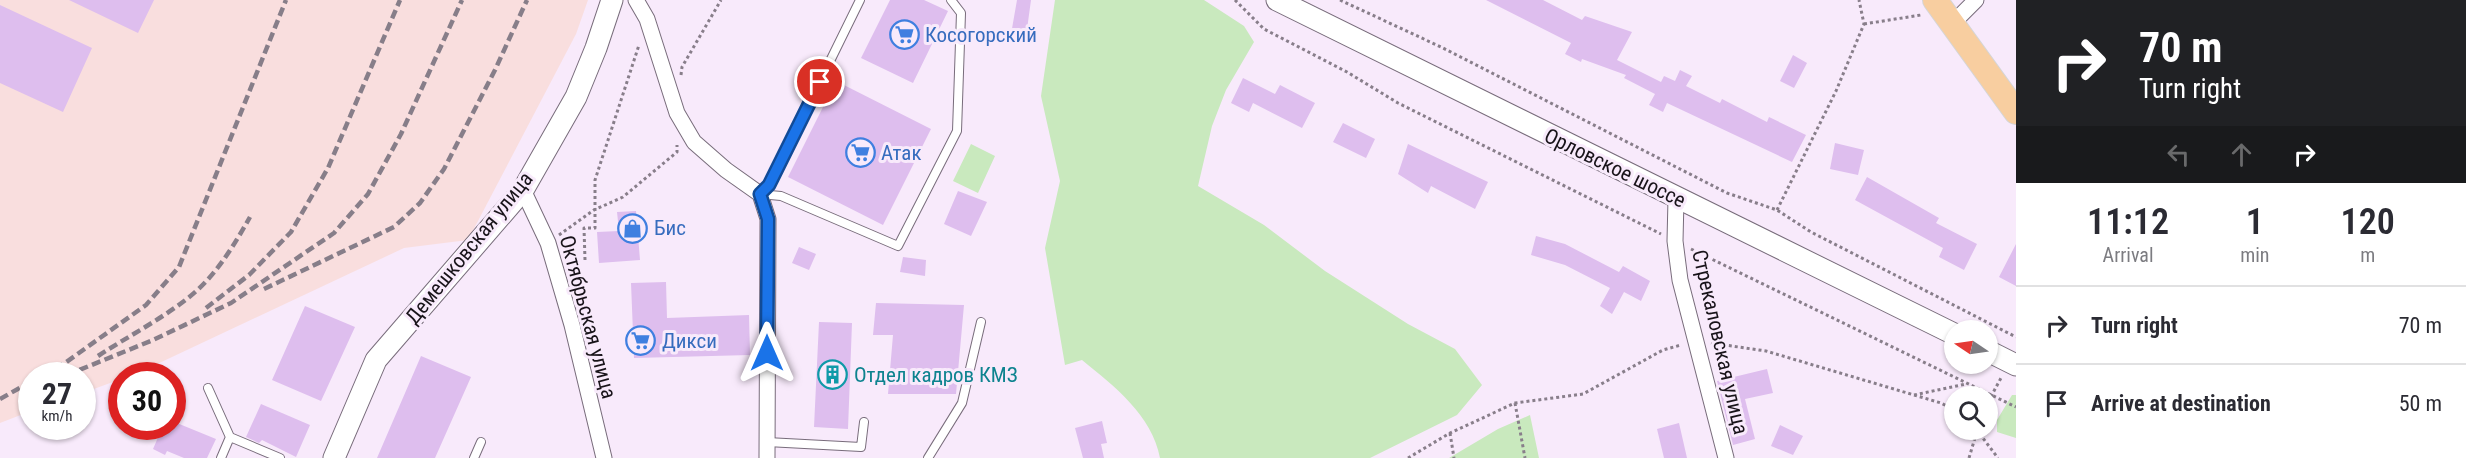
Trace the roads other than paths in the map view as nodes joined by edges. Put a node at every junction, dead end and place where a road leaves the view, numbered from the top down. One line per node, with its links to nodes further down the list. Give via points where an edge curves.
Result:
1 (612, 0): 10 (main road, Демешковская улица, via 576,97)
2 (636, 0): 11 (street, via 647,19 677,113 694,142)
3 (860, 0): 11 (lane, via 769,185)
4 (951, 0): 11 (lane, via 961,13 957,131 898,246 781,196)
5 (1277, 0): 12 (main road, Орловское шоссе)
6 (1976, 0): 8 (street)
7 (1930, 7): 8 (main road)
8 (1952, 24): 9 (main road)
9 (2016, 112)
10 (523, 190): 24 (main road, Демешковская улица, via 376,360); 26 (street, Октябрьская улица, via 548,243)
11 (760, 194): 21 (street, via 768,219)
12 (1676, 199): 14 (main road, Орловское шоссе); 28 (street, Стрекаловская улица, via 1675,241 1680,280)
13 (981, 322): 27 (lane, via 962,404)
14 (1944, 329)
15 (1998, 356): 16 (main road)
16 (2013, 363)
17 (208, 388): 19 (lane)
18 (864, 422): 21 (lane, via 861,447)
19 (230, 436): 22 (lane); 23 (lane)
20 (482, 442): 25 (lane)
21 (767, 450)
22 (221, 458)
23 (280, 458)
24 (334, 458)
25 (474, 458)
26 (604, 458)
27 (928, 458)
28 (1726, 458)

